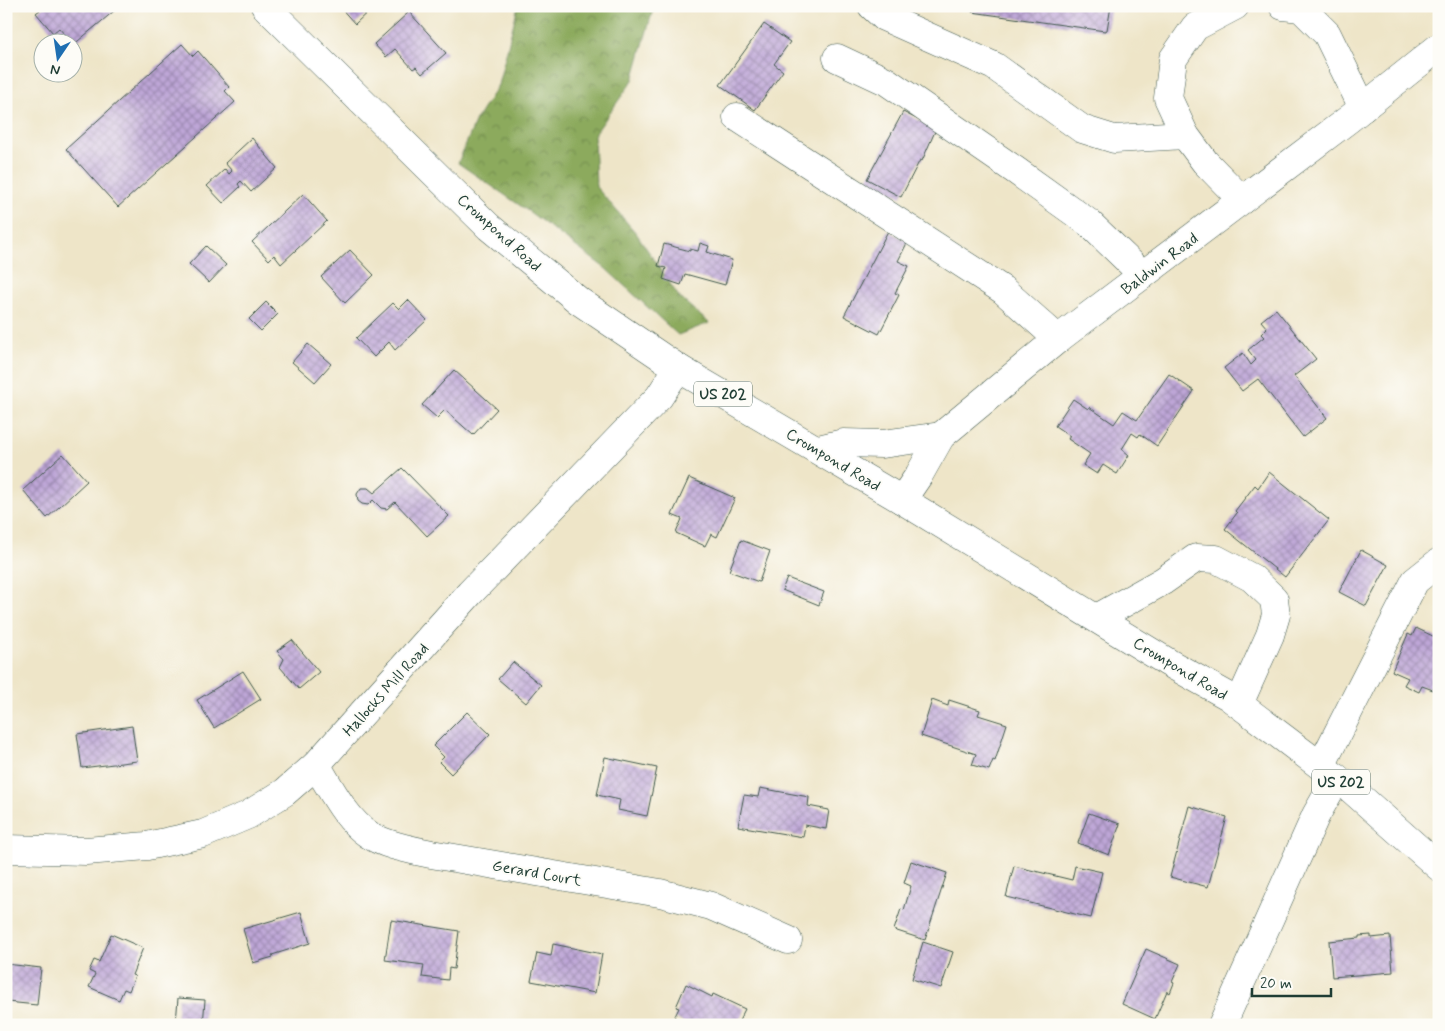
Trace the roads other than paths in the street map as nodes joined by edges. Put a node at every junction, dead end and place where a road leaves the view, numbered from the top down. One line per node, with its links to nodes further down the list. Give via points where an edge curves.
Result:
1 (265, 6): 15 (main road, Crompond Road / US 202, via 489,227 579,301)
2 (872, 6): 11 (main road, via 884,17 994,66 1082,129 1114,139)
3 (1235, 6): 11 (main road, via 1195,26 1173,59 1168,98)
4 (1283, 6): 6 (main road, via 1301,8)
5 (1328, 6): 6 (main road)
6 (1327, 34): 9 (main road)
7 (1439, 47): 9 (main road, Baldwin Road)
8 (837, 58): 13 (main road, via 886,81 1015,170 1088,224)
9 (1363, 108): 12 (main road, Baldwin Road)
10 (737, 117): 14 (main road, via 1003,290)
11 (1185, 134): 12 (main road, via 1205,162)
12 (1242, 200): 13 (main road, Baldwin Road)
13 (1143, 275): 14 (main road, Baldwin Road)
14 (1058, 339): 16 (main road, Baldwin Road)
15 (678, 368): 17 (main road, Crompond Road / US 202); 22 (main road, Hallocks Mill Road, via 658,397 470,593)
16 (941, 436): 17 (main road, via 882,444 843,443); 18 (main road, Baldwin Road)
17 (818, 449): 18 (main road, Crompond Road / US 202)
18 (902, 500): 20 (main road, Crompond Road / US 202)
19 (1439, 562): 23 (main road, via 1415,580)
20 (1097, 618): 21 (main road, Crompond Road / US 202); 21 (main road, via 1163,581 1196,558 1216,560 1252,578 1274,599 1276,615)
21 (1239, 704): 23 (main road, Crompond Road / US 202)
22 (316, 765): 24 (main road, Hallocks Mill Road, via 284,792 248,815 203,834 138,847 86,851); 26 (main road, Gerard Court, via 352,820 368,835 397,846 660,893 711,906)
23 (1329, 772): 25 (main road, Crompond Road / US 202); 27 (main road, via 1316,815)
24 (6, 849)
25 (1439, 867)
26 (788, 940)
27 (1222, 1025)

